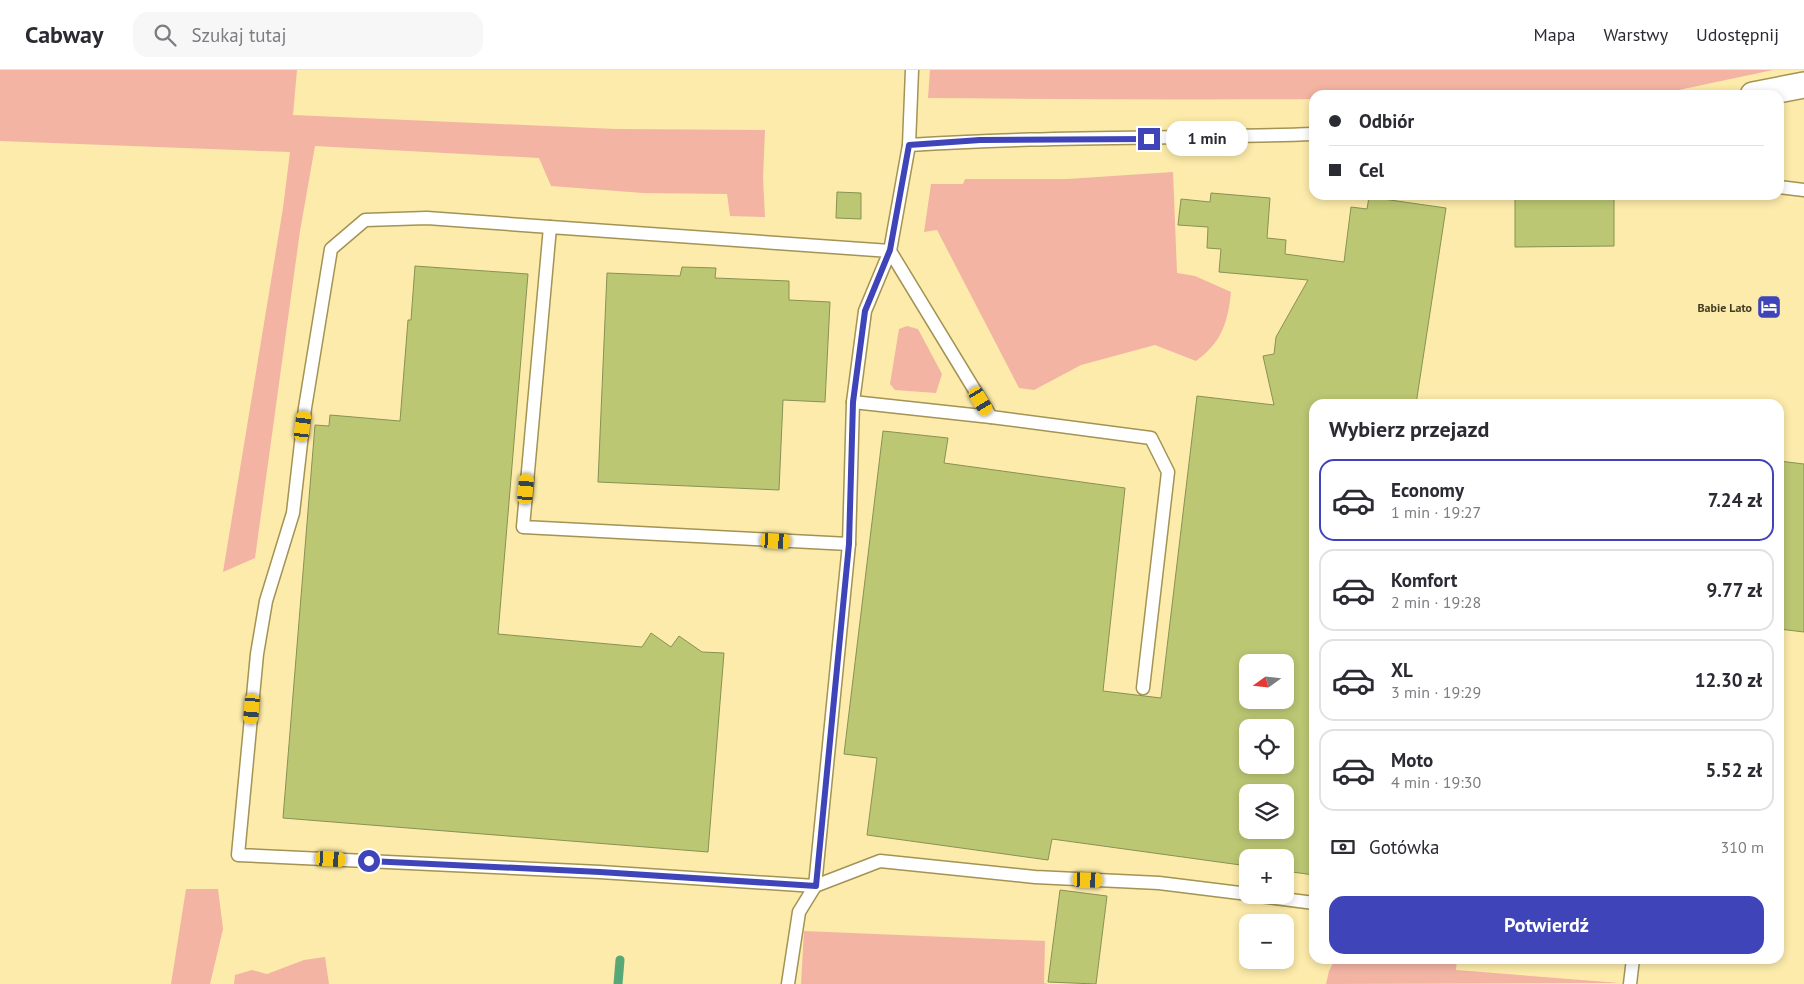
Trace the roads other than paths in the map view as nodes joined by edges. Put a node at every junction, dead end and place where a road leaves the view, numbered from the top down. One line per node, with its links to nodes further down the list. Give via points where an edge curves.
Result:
1 (912, 70): 5 (lane)
2 (1804, 85): 3 (street)
3 (1778, 90)
4 (1309, 134): 5 (lane, via 1187,139 980,140)
5 (909, 145): 9 (lane)
6 (1784, 188): 7 (lane)
7 (1804, 190)
8 (550, 227): 9 (lane); 12 (lane, via 523,527); 14 (lane, via 427,218 365,220 331,249 305,408 293,513 266,601 256,654 238,855)
9 (890, 250): 10 (lane, via 865,311); 11 (lane)
10 (853, 402): 11 (lane); 12 (lane)
11 (991, 417): 13 (lane, via 1151,438 1168,472)
12 (849, 544): 14 (lane)
13 (1143, 688)
14 (816, 886): 15 (lane, via 880,861 1035,877 1159,883); 19 (lane, via 799,912)
15 (1239, 893)
16 (1294, 900): 17 (lane)
17 (1309, 902)
18 (1632, 964): 20 (lane)
19 (788, 984)
20 (1630, 984)

